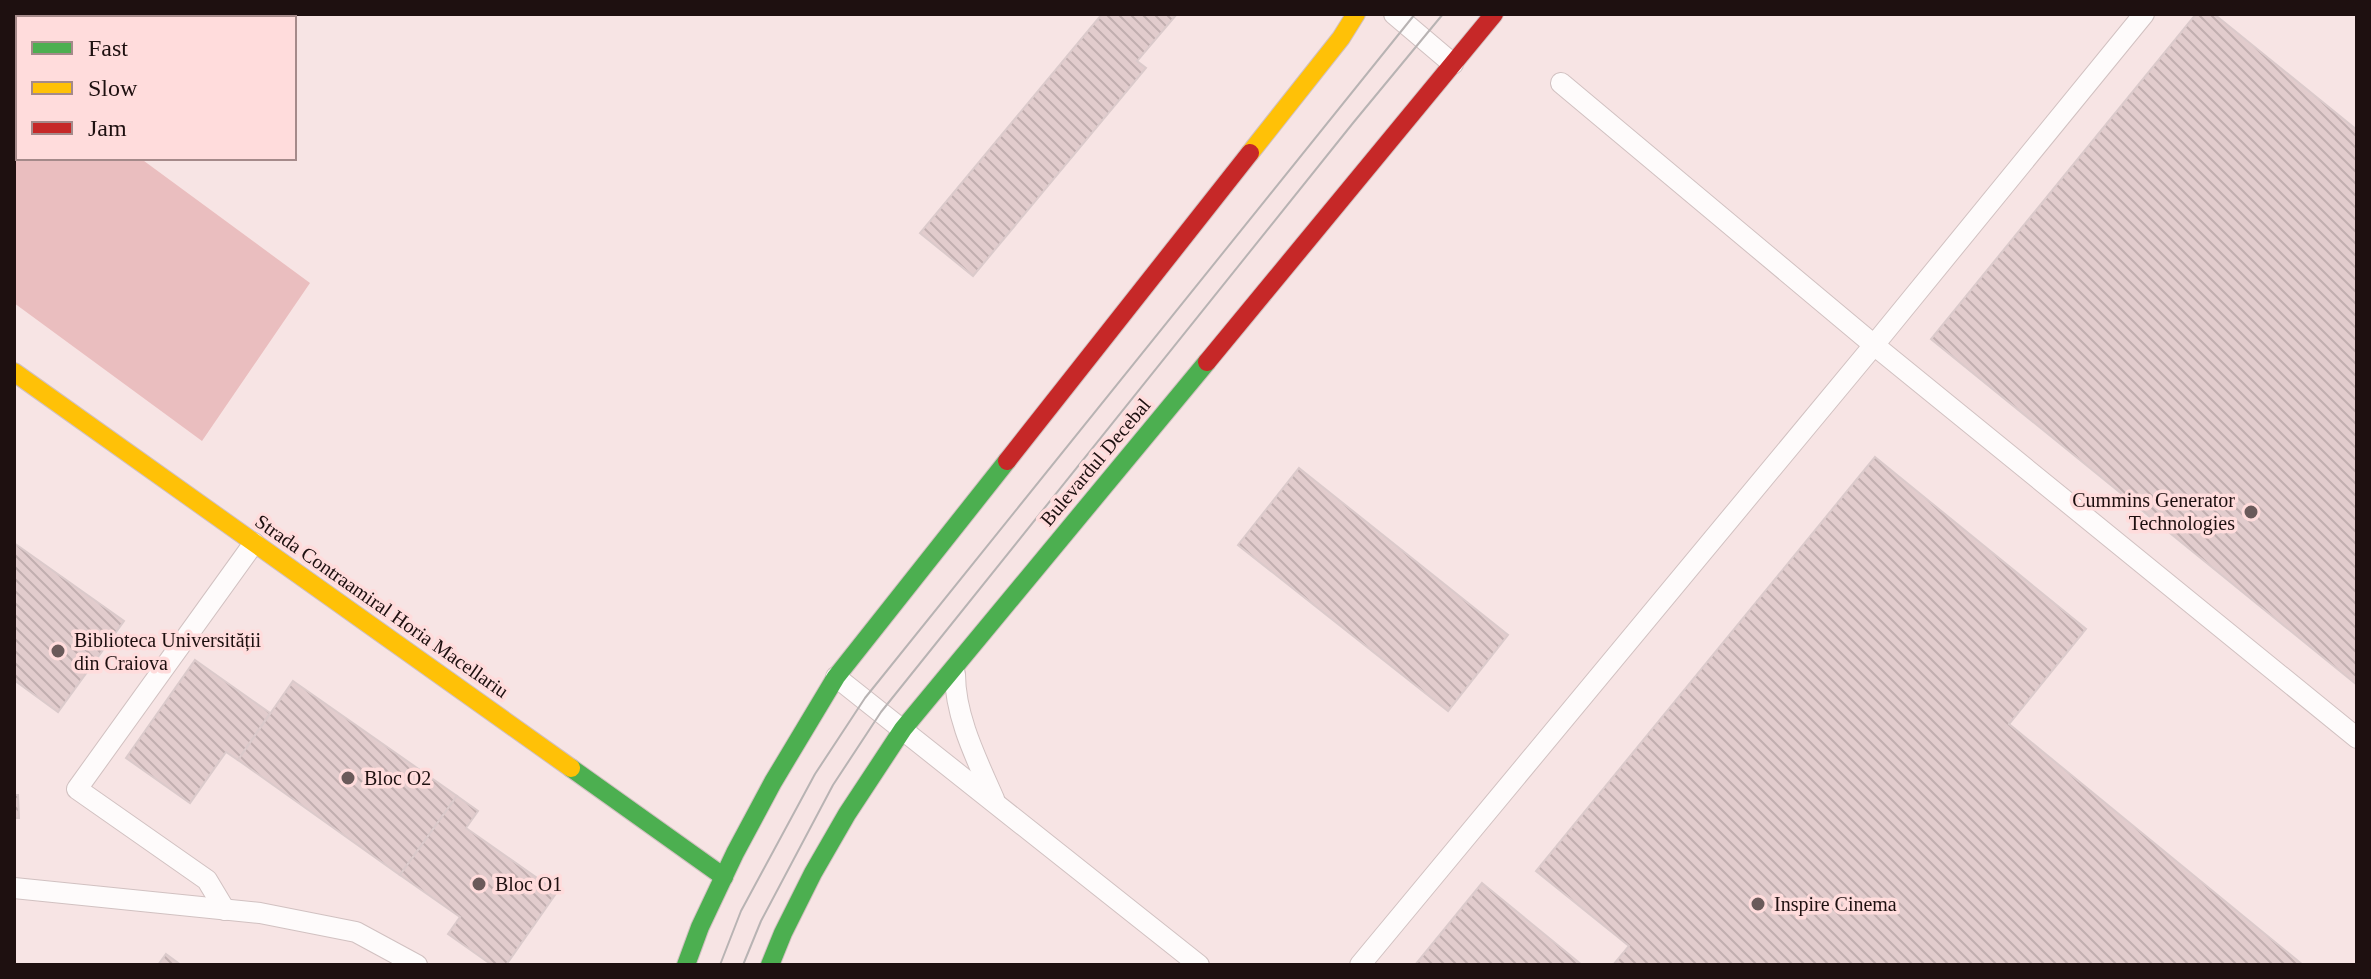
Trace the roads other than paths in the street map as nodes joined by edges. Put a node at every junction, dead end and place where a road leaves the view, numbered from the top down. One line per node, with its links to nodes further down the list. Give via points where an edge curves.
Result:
1 (1356, 14): 11 (main road)
2 (1394, 14): 5 (lane)
3 (1494, 14): 5 (main road, Bulevardul Decebal)
4 (2144, 14): 7 (lane)
5 (1453, 64): 10 (main road, Bulevardul Decebal)
6 (1561, 83): 7 (lane)
7 (1874, 345): 13 (lane); 22 (lane)
8 (14, 372): 9 (main road, Strada Contraamiral Horia Macellariu)
9 (254, 543): 15 (main road, Strada Contraamiral Horia Macellariu); 17 (lane, via 77,789 207,880)
10 (955, 666): 12 (main road, Bulevardul Decebal); 14 (lane, via 955,695)
11 (836, 677): 12 (lane); 15 (main road, via 787,755)
12 (903, 729): 14 (lane); 20 (main road, Bulevardul Decebal, via 838,827 787,921)
13 (2357, 738)
14 (995, 803): 21 (lane)
15 (724, 877): 19 (main road)
16 (14, 888): 17 (lane)
17 (225, 910): 18 (lane, via 356,932)
18 (417, 965)
19 (686, 965)
20 (770, 965)
21 (1199, 965)
22 (1360, 965)

